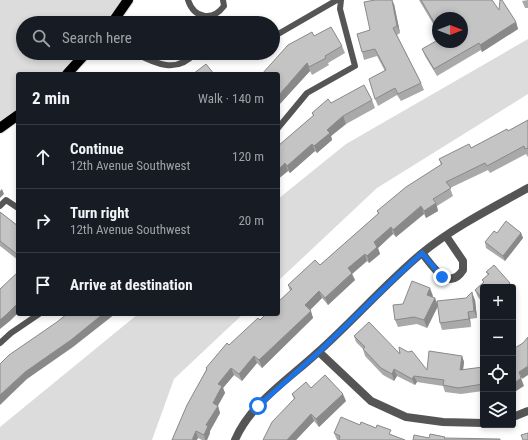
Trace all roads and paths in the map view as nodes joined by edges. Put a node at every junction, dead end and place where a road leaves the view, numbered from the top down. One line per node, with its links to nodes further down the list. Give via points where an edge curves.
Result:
1 (128, 0): 6 (main road)
2 (188, 0): 7 (lane, via 190,6)
3 (223, 0): 8 (lane, via 224,6)
4 (336, 0): 9 (lane)
5 (341, 0): 15 (lane, via 340,9 355,66 307,92)
6 (117, 16)
7 (202, 16)
8 (213, 16)
9 (280, 34)
10 (80, 60): 13 (main road)
11 (149, 60): 12 (lane, via 168,66)
12 (188, 60)
13 (69, 72)
14 (16, 116): 16 (main road)
15 (280, 126)
16 (0, 128)
17 (528, 188): 20 (street)
18 (0, 206): 19 (lane, via 6,200)
19 (16, 207)
20 (446, 236): 21 (street); 21 (street, via 463,261 463,270 456,277 442,277)
21 (422, 253): 24 (street)
22 (36, 316): 23 (lane)
23 (0, 343)
24 (319, 352): 27 (street, via 371,401 392,411 406,417 443,422); 28 (street, via 258,406 240,428)
25 (528, 410): 26 (street)
26 (516, 416)
27 (480, 423)
28 (235, 440)

